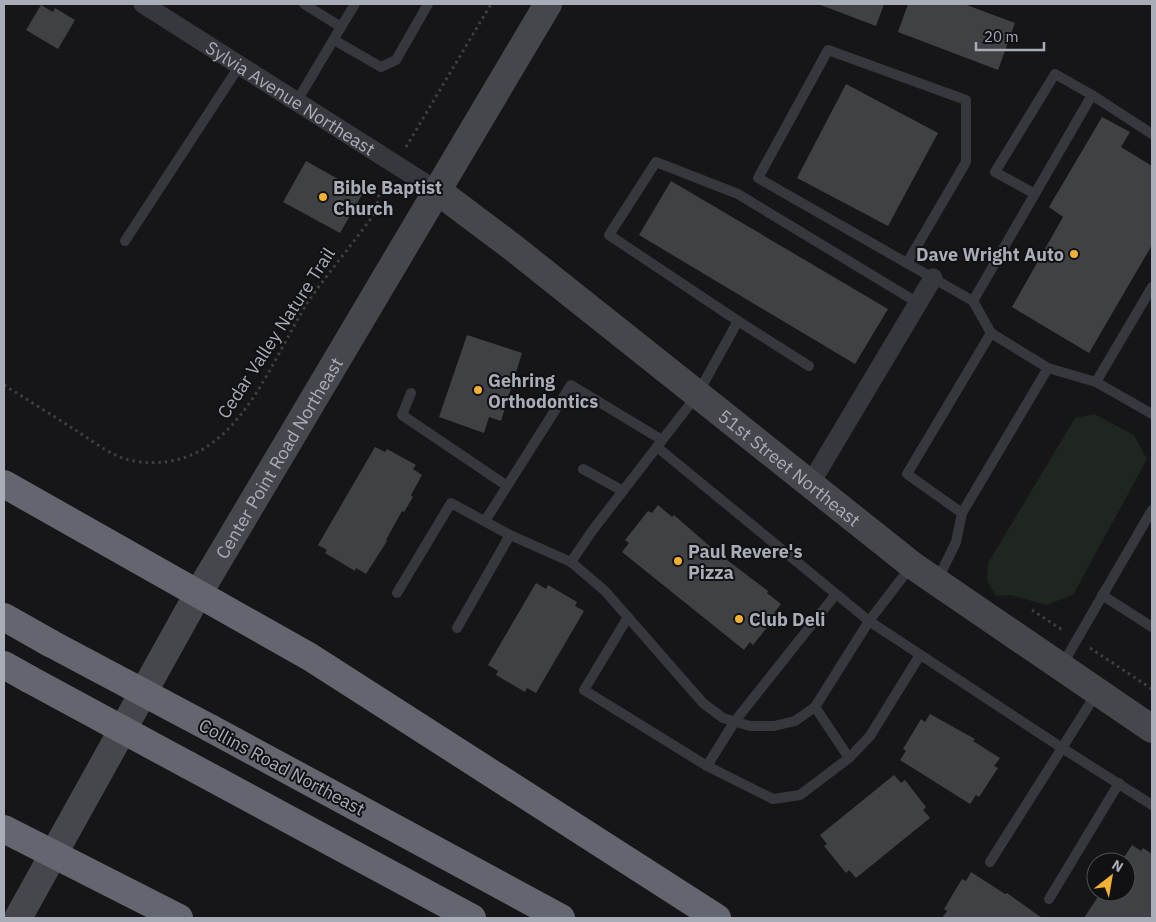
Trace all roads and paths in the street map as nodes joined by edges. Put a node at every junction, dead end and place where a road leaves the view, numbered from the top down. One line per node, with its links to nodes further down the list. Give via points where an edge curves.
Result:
1 (304, 4): 7 (lane)
2 (355, 4): 7 (lane)
3 (428, 4): 8 (lane, via 396,60 381,67)
4 (491, 4): 13 (path)
5 (548, 4): 15 (main road, Center Point Road Northeast)
6 (152, 6): 9 (street, Sylvia Avenue Northeast)
7 (341, 28): 8 (lane)
8 (334, 40): 11 (lane)
9 (240, 65): 11 (street, Sylvia Avenue Northeast); 17 (lane)
10 (1092, 95): 12 (lane); 16 (lane); 16 (lane, via 1055,74 995,172)
11 (297, 101): 15 (street, Sylvia Avenue Northeast)
12 (1152, 134)
13 (410, 140)
14 (383, 188): 28 (path, Cedar Valley Nature Trail, via 376,211 309,301 244,412 211,446 175,460 133,461 101,446)
15 (439, 192): 30 (main road, 51st Street Northeast); 46 (main road, Center Point Road Northeast)
16 (1035, 194): 21 (lane)
17 (125, 241)
18 (907, 263): 18 (lane, via 758,178 828,50 966,100 966,162); 19 (lane)
19 (933, 278): 21 (lane); 22 (street)
20 (1152, 287): 27 (lane)
21 (973, 301): 24 (lane)
22 (918, 303): 23 (lane, via 738,194 656,162 609,235); 36 (street)
23 (738, 321): 25 (lane); 30 (lane)
24 (991, 333): 26 (lane); 39 (lane, via 907,474)
25 (809, 366)
26 (1048, 368): 27 (lane); 39 (lane)
27 (1096, 382): 31 (lane)
28 (4, 385)
29 (412, 393): 35 (lane, via 402,415)
30 (697, 395): 32 (lane); 36 (main road, 51st Street Northeast)
31 (1152, 414)
32 (659, 443): 35 (lane, via 571,385); 37 (lane); 47 (lane)
33 (583, 469): 37 (lane)
34 (4, 484): 46 (highway)
35 (507, 486): 40 (lane)
36 (809, 486): 43 (main road, 51st Street Northeast)
37 (623, 491): 42 (lane)
38 (1152, 510): 48 (lane)
39 (962, 513): 44 (lane, via 956,542)
40 (485, 521): 41 (lane); 45 (lane, via 451,503)
41 (510, 535): 42 (lane); 53 (lane)
42 (571, 562): 50 (lane)
43 (912, 565): 44 (main road, 51st Street Northeast); 51 (lane)
44 (936, 582): 56 (main road, 51st Street Northeast)
45 (397, 593)
46 (198, 594): 67 (main road, Center Point Road Northeast); 74 (highway, via 310,657)
47 (836, 594): 51 (lane); 59 (lane)
48 (1102, 596): 52 (lane); 56 (lane)
49 (4, 617): 73 (highway, Collins Road Northeast, bridge)
50 (628, 617): 59 (lane, via 703,703 723,718); 63 (lane, via 584,690)
51 (870, 621): 54 (lane); 58 (lane)
52 (1152, 625)
53 (457, 628)
54 (920, 655): 61 (lane); 62 (lane, via 870,736)
55 (4, 666): 72 (highway, bridge)
56 (1060, 668): 57 (main road, 51st Street Northeast)
57 (1097, 693): 60 (main road, 51st Street Northeast); 61 (lane)
58 (814, 707): 59 (lane, via 795,721 774,726 750,726); 62 (lane)
59 (734, 721): 63 (lane)
60 (1152, 729)
61 (1062, 748): 64 (lane); 68 (lane)
62 (849, 758): 63 (lane, via 800,795 773,799)
63 (707, 766)
64 (1119, 783): 65 (lane); 69 (lane)
65 (1152, 805)
66 (4, 829): 67 (highway)
67 (52, 855): 70 (main road, Center Point Road Northeast); 71 (highway)
68 (990, 862)
69 (1049, 899)
70 (18, 918)
71 (179, 918)
72 (472, 918)
73 (561, 918)
74 (718, 918)

